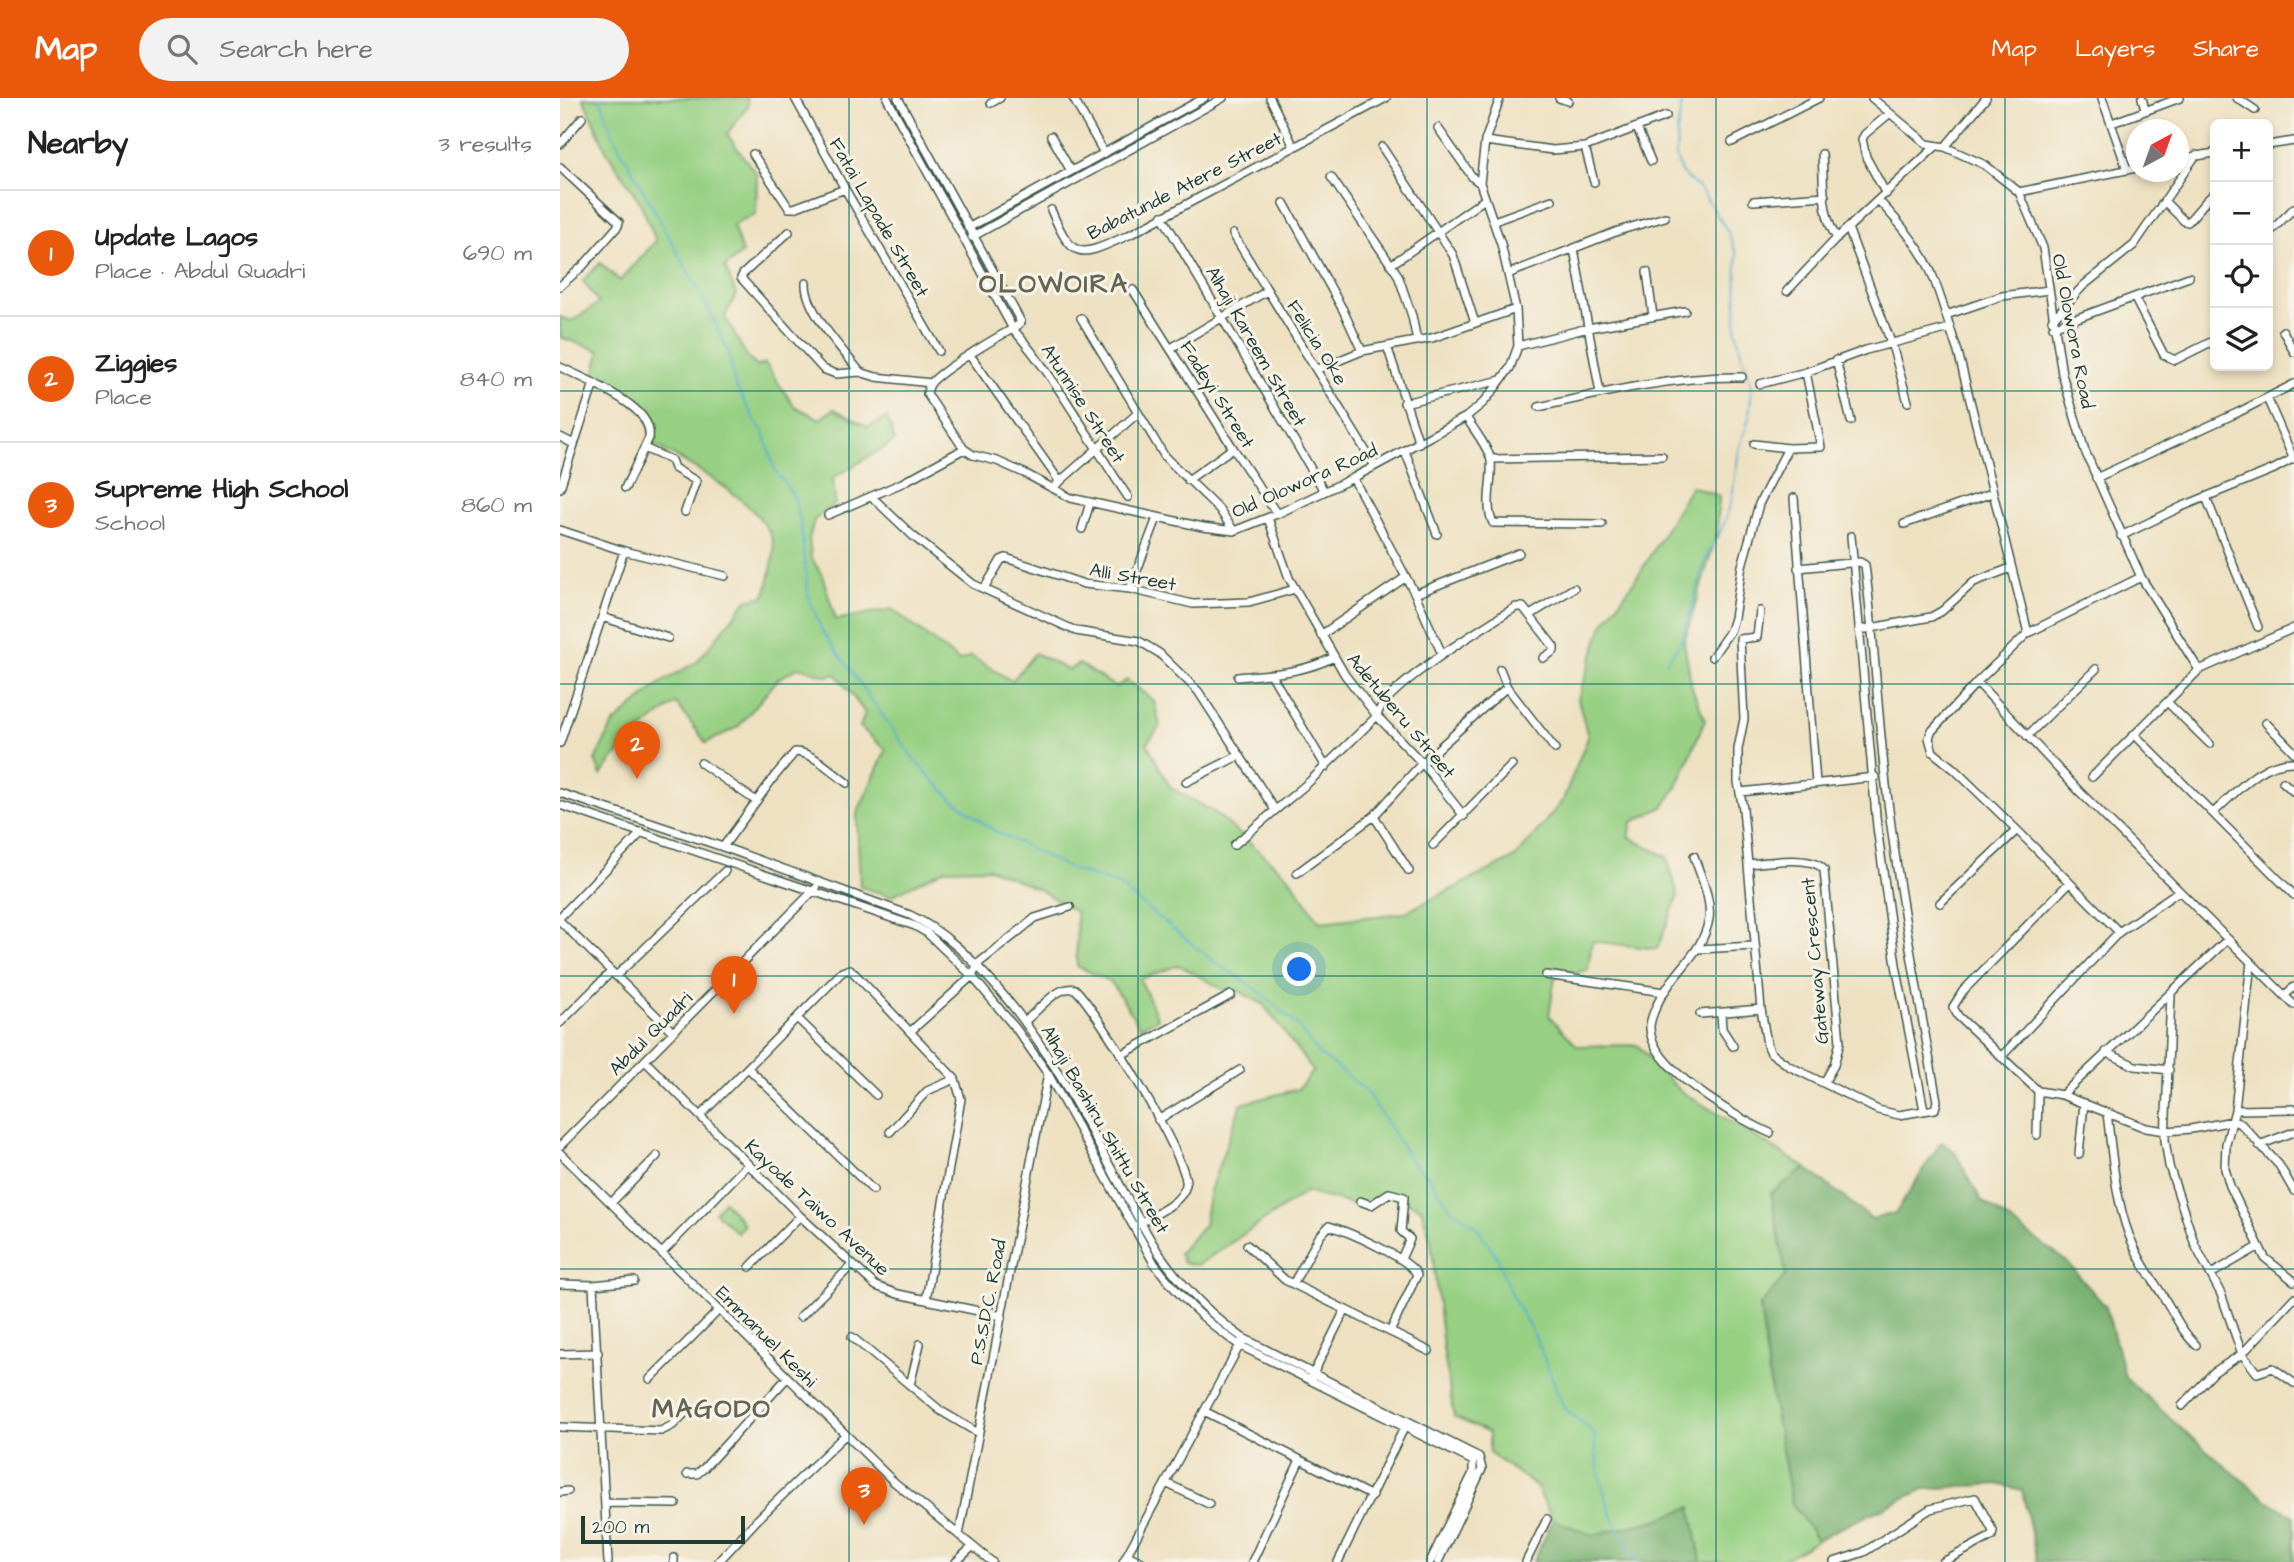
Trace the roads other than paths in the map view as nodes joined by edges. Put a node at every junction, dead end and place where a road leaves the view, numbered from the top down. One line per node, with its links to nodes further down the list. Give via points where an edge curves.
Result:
1 (795, 98): 54 (street, Fatai Lapade Street)
2 (887, 98): 75 (street, Atunnise Street)
3 (898, 98): 70 (street)
4 (1000, 98): 20 (street)
5 (1073, 98): 40 (street)
6 (1204, 98): 40 (street)
7 (1223, 98): 77 (street)
8 (1270, 98): 35 (street)
9 (1386, 98): 35 (street, Babatunde Atere Street)
10 (1500, 98): 30 (street, Old Olowora Road)
11 (1559, 98): 19 (street)
12 (1819, 98): 32 (street)
13 (1872, 98): 23 (street)
14 (1986, 98): 39 (street)
15 (2102, 98): 26 (street)
16 (2142, 98): 21 (street)
17 (2180, 98): 21 (street)
18 (2236, 98): 22 (street)
19 (1568, 101)
20 (990, 103)
21 (2145, 110): 26 (street)
22 (2255, 110)
23 (1889, 114): 38 (street); 56 (street, via 1862,139 1866,157)
24 (1666, 116): 28 (street)
25 (582, 118): 33 (street)
26 (2112, 123): 47 (street)
27 (1438, 128): 53 (street)
28 (1637, 128): 37 (street); 46 (street)
29 (1051, 136): 50 (street)
30 (1485, 141): 37 (street, via 1553,150); 53 (street, Old Olowora Road)
31 (2294, 141): 34 (street)
32 (1732, 142)
33 (560, 144)
34 (2273, 144)
35 (1294, 147): 67 (street, Babatunde Atere Street)
36 (1382, 147): 73 (street)
37 (1585, 147): 52 (street)
38 (1935, 147): 39 (street, Old Olowora Road); 56 (street)
39 (1945, 147): 55 (street, Old Olowora Road, via 1985,165)
40 (1104, 153): 50 (street)
41 (753, 154): 54 (street, via 789,208)
42 (1822, 154): 57 (street)
43 (2210, 154): 44 (street)
44 (2196, 155): 45 (street); 63 (street)
45 (2189, 157)
46 (1651, 161)
47 (2126, 166)
48 (560, 167): 86 (street, via 618,226)
49 (2126, 169): 55 (street)
50 (1071, 171): 70 (street)
51 (1331, 177): 81 (street)
52 (1594, 182)
53 (1480, 183): 59 (street, Old Olowora Road)
54 (845, 189): 110 (street, Fatai Lapade Street)
55 (2019, 192): 88 (street, Old Olowora Road, via 2043,248)
56 (1886, 194): 62 (street)
57 (1825, 196): 61 (street); 78 (street, via 1831,230)
58 (2210, 198): 63 (street, via 2188,222)
59 (1485, 199): 69 (street, Old Olowora Road); 73 (street)
60 (1552, 200): 69 (street)
61 (1753, 201)
62 (1879, 201): 71 (street); 94 (street, via 1926,262)
63 (2165, 202): 99 (street, via 2134,245 2089,281)
64 (1284, 203): 111 (street)
65 (2294, 208): 72 (street)
66 (1051, 210): 67 (street, Babatunde Atere Street, via 1064,239 1082,253)
67 (1162, 216): 97 (street, Alhaji Kareem Street)
68 (1665, 218): 80 (street)
69 (1494, 221): 83 (street, Old Olowora Road)
70 (970, 227): 75 (street); 77 (street)
71 (1848, 228): 78 (street); 106 (street)
72 (2273, 229)
73 (1438, 231): 81 (street); 98 (street, via 1460,270)
74 (789, 232): 117 (street, via 743,274 743,282 823,369 836,374)
75 (961, 232): 79 (street, Atunnise Street)
76 (1233, 234): 89 (street, Felicia Oke)
77 (974, 236): 79 (street); 102 (street, via 1021,322)
78 (1837, 238): 90 (street)
79 (965, 240): 102 (street, Atunnise Street)
80 (1574, 249): 83 (street); 100 (street)
81 (1392, 264): 104 (street, via 1404,288)
82 (1647, 272): 95 (street)
83 (1508, 274): 92 (street, Old Olowora Road)
84 (2189, 277): 91 (street)
85 (806, 283): 117 (street, via 812,307)
86 (560, 286)
87 (1133, 290): 109 (street, Fadeyi Street)
88 (2049, 290): 94 (street, via 2003,296); 99 (street, Old Olowora Road)
89 (1267, 291): 97 (street); 116 (street, Felicia Oke)
90 (1787, 291)
91 (2135, 299): 99 (street); 105 (street, via 2171,360)
92 (1516, 309): 98 (street); 108 (street, Old Olowora Road)
93 (1685, 311): 95 (street)
94 (1946, 315): 101 (street)
95 (1653, 316): 100 (street)
96 (1081, 318): 130 (street)
97 (1222, 318): 109 (street); 153 (street, Alhaji Kareem Street)
98 (1475, 323): 104 (street)
99 (2053, 324): 148 (street, Old Olowora Road, via 2076,425)
100 (1588, 328): 108 (street); 125 (street)
101 (1950, 328): 106 (street); 154 (street)
102 (1013, 329): 113 (street); 141 (street, Atunnise Street, via 1061,390)
103 (2283, 331): 112 (street)
104 (1417, 341): 107 (street)
105 (2210, 342)
106 (1892, 345): 114 (street); 127 (street)
107 (1387, 346): 111 (street); 128 (street)
108 (1518, 346): 120 (street, Old Olowora Road, via 1516,358)
109 (1171, 348): 138 (street, Fadeyi Street)
110 (939, 351)
111 (1362, 351): 116 (street)
112 (2294, 352)
113 (970, 355): 122 (street); 150 (street)
114 (1836, 360): 118 (street); 132 (street)
115 (560, 367): 121 (street)
116 (1318, 369): 146 (street, Felicia Oke)
117 (860, 372): 122 (street)
118 (1807, 372): 123 (street); 139 (street, via 1822,445 1818,449)
119 (1742, 377): 125 (street, via 1710,377)
120 (1501, 380): 128 (street); 131 (street, Old Olowora Road)
121 (594, 383): 135 (street); 137 (street, via 646,421 650,429)
122 (931, 383): 140 (street, via 927,394)
123 (1760, 384)
124 (2294, 384): 126 (street)
125 (1600, 393): 129 (street)
126 (2267, 398): 144 (street); 148 (street)
127 (1908, 402)
128 (1404, 403): 134 (street)
129 (1539, 407)
130 (1138, 413): 141 (street); 149 (street, via 1165,457)
131 (1466, 417): 134 (street, Old Olowora Road); 145 (street)
132 (1851, 421)
133 (560, 437): 135 (street)
134 (1419, 443): 142 (street, Old Olowora Road)
135 (575, 444): 151 (street)
136 (1754, 444): 139 (street)
137 (644, 447): 152 (street); 160 (street, via 671,460 674,468 696,481)
138 (1233, 448): 149 (street); 161 (street, Fadeyi Street)
139 (1788, 448): 198 (street, via 1759,504 1734,618)
140 (964, 449): 150 (street, Old Olowora Road); 155 (street)
141 (1096, 450): 150 (street); 156 (street, Atunnise Street)
142 (1405, 451): 146 (street, Old Olowora Road); 170 (street)
143 (1662, 456): 145 (street)
144 (2294, 458): 157 (street)
145 (1491, 459): 165 (street, via 1493,523)
146 (1375, 466): 147 (street, Old Olowora Road)
147 (1353, 478): 153 (street, Old Olowora Road); 180 (street)
148 (2096, 478): 172 (street, Old Olowora Road)
149 (1188, 480): 169 (street, via 1219,509)
150 (1057, 485): 159 (street, Old Olowora Road, via 1071,498)
151 (560, 488)
152 (625, 488)
153 (1324, 491): 161 (street, Old Olowora Road)
154 (1992, 493): 166 (street); 177 (street)
155 (872, 497): 162 (street); 182 (street, via 963,578)
156 (1128, 497)
157 (2206, 497): 172 (street); 189 (street)
158 (1794, 498): 176 (street)
159 (1090, 503): 163 (street, Old Olowora Road); 167 (street)
160 (685, 512)
161 (1277, 514): 164 (street, Old Olowora Road)
162 (828, 515)
163 (1157, 518): 169 (street, Old Olowora Road); 183 (street)
164 (1268, 518): 169 (street, Old Olowora Road); 184 (street, Adetuberu Street)
165 (1602, 524)
166 (1904, 524)
167 (1082, 529)
168 (560, 530): 173 (street)
169 (1234, 531)
170 (1437, 534)
171 (1851, 536): 175 (street)
172 (2122, 536): 179 (street, Old Olowora Road)
173 (624, 551): 178 (street); 188 (street)
174 (1519, 553): 185 (street)
175 (1853, 562): 176 (street); 190 (street, via 1865,565); 192 (street)
176 (1798, 568): 230 (street)
177 (2011, 568): 190 (street, via 1974,582 1931,617); 193 (street)
178 (724, 576)
179 (2141, 577): 193 (street); 202 (street, Old Olowora Road)
180 (1406, 578): 185 (street); 194 (street)
181 (1574, 588): 187 (street)
182 (984, 589): 183 (street, Alli Street, via 1006,558 1084,584); 218 (street, via 1076,631 1139,641 1159,653 1198,691)
183 (1130, 589): 184 (street, Alli Street, via 1216,605 1265,599)
184 (1295, 589): 194 (street, Adetuberu Street)
185 (1415, 594): 196 (street)
186 (1760, 611): 231 (street, via 1756,637 1740,642 1744,719 1737,768)
187 (1530, 615): 196 (street, via 1518,606); 199 (street, via 1554,647)
188 (602, 617): 195 (street); 209 (street)
189 (2258, 627)
190 (1873, 628): 192 (street); 224 (street)
191 (2294, 628): 202 (street)
192 (1860, 630): 225 (street)
193 (2028, 633): 205 (street)
194 (1321, 635): 197 (street, Adetuberu Street)
195 (668, 638)
196 (1443, 654): 210 (street, via 1385,701)
197 (1334, 657): 203 (street, via 1303,670); 210 (street, Adetuberu Street)
198 (1712, 657)
199 (1543, 658)
200 (1500, 668): 206 (street)
201 (2096, 669): 213 (street)
202 (2199, 670): 207 (street)
203 (1271, 674): 204 (street); 223 (street)
204 (1238, 677)
205 (1977, 682): 213 (street); 240 (street, via 1931,733 1930,746)
206 (1507, 687): 216 (street); 221 (street)
207 (2167, 702): 212 (street); 215 (street)
208 (560, 709): 209 (street)
209 (570, 713): 214 (street)
210 (1377, 716): 221 (street, Adetuberu Street); 223 (street)
211 (2266, 723): 217 (street)
212 (2135, 735): 226 (street); 237 (street)
213 (2027, 736): 253 (street)
214 (560, 743)
215 (2210, 744)
216 (1555, 749)
217 (2294, 752)
218 (1240, 755): 227 (street); 236 (street)
219 (2294, 762): 237 (street, via 2264,769)
220 (701, 763): 234 (street)
221 (1422, 763): 238 (street); 239 (street, Adetuberu Street)
222 (1511, 765): 239 (street)
223 (1326, 767): 236 (street)
224 (1884, 775): 225 (street); 263 (street)
225 (1873, 777): 230 (street); 265 (street)
226 (2092, 777)
227 (1186, 782)
228 (2283, 782): 232 (street)
229 (847, 783): 234 (street, via 802,752 795,752)
230 (1816, 783): 231 (street)
231 (1741, 792): 246 (street)
232 (2294, 792)
233 (560, 793): 244 (street, Alhaji Bashiru Shittu Street)
234 (756, 802): 244 (street)
235 (560, 805): 241 (street, Alhaji Bashiru Shittu Street)
236 (1275, 810): 242 (street)
237 (2213, 813): 254 (street)
238 (1374, 816): 248 (street); 249 (street)
239 (1464, 816): 243 (street)
240 (2017, 830): 251 (street); 255 (street)
241 (642, 832): 252 (street, Alhaji Bashiru Shittu Street); 257 (street)
242 (1234, 845)
243 (1433, 845)
244 (723, 847): 250 (street, Alhaji Bashiru Shittu Street)
245 (1694, 856): 261 (street, via 1709,904)
246 (1748, 864): 260 (street); 296 (street, Gateway Crescent, via 1810,860 1824,870 1840,1042)
247 (725, 871): 266 (street)
248 (1409, 871)
249 (1297, 873)
250 (821, 883): 252 (street, Abdul Quadri); 264 (street, Alhaji Bashiru Shittu Street, via 929,924)
251 (2069, 883): 258 (street); 288 (street, via 1955,1001 1958,1016)
252 (814, 891): 268 (street, Alhaji Bashiru Shittu Street, via 915,926); 284 (street, Abdul Quadri)
253 (2179, 891): 258 (street); 259 (street)
254 (2294, 895)
255 (1940, 903)
256 (1070, 907): 264 (street, via 1035,918)
257 (560, 919): 266 (street)
258 (2119, 932): 288 (street)
259 (2228, 939): 262 (street); 271 (street)
260 (1754, 946): 261 (street); 276 (street)
261 (1699, 949): 270 (street)
262 (2251, 961): 273 (street); 303 (street)
263 (1912, 963): 265 (street); 302 (street, via 1937,1107)
264 (978, 965): 268 (street); 281 (street, Alhaji Bashiru Shittu Street)
265 (1896, 965): 302 (street)
266 (613, 974): 279 (street); 284 (street)
267 (1546, 975): 270 (street)
268 (972, 976): 283 (street); 294 (street, Alhaji Bashiru Shittu Street)
269 (2294, 987): 273 (street)
270 (1664, 992): 311 (street, via 1650,1023 1662,1058 1699,1090)
271 (2171, 994): 286 (street); 293 (street)
272 (1231, 995): 287 (street)
273 (2286, 995): 274 (street)
274 (2294, 1005)
275 (560, 1009): 279 (street)
276 (1760, 1009): 277 (street); 296 (street, via 1771,1053)
277 (1721, 1013): 278 (street); 285 (street, via 1723,1029)
278 (1700, 1014)
279 (567, 1015): 282 (street)
280 (797, 1018): 283 (street, via 842,972 850,970); 291 (street); 298 (street)
281 (1025, 1021): 287 (street, via 1059,992 1071,988 1080,994); 290 (street, Alhaji Bashiru Shittu Street)
282 (560, 1023)
283 (911, 1031): 295 (street)
284 (673, 1032): 289 (street, Abdul Quadri)
285 (1733, 1046)
286 (2106, 1052): 293 (street, via 2135,1066); 299 (street)
287 (1121, 1055): 306 (street)
288 (2001, 1057): 297 (street)
289 (645, 1062): 305 (street, Kayode Taiwo Avenue); 314 (street, Abdul Quadri)
290 (1055, 1067): 294 (street); 324 (street, Alhaji Bashiru Shittu Street)
291 (748, 1068): 305 (street); 319 (street)
292 (1240, 1070): 306 (street)
293 (2169, 1070): 308 (street)
294 (1048, 1074): 324 (street, Alhaji Bashiru Shittu Street); 341 (street, P.S.S.D.C. Road)
295 (955, 1079): 309 (street, via 922,1094); 338 (street, via 961,1099)
296 (1824, 1083): 302 (street, via 1891,1115)
297 (2038, 1091): 299 (street); 312 (street)
298 (876, 1095)
299 (2062, 1095): 300 (street)
300 (2084, 1103): 304 (street); 316 (street)
301 (2294, 1109): 303 (street)
302 (1924, 1110)
303 (2235, 1110): 307 (street)
304 (2107, 1113): 308 (street); 347 (street, via 2129,1234 2151,1280 2182,1331)
305 (700, 1116): 318 (street, Kayode Taiwo Avenue)
306 (1158, 1120): 324 (street, via 1180,1162 1186,1185 1177,1199)
307 (2233, 1121): 308 (street); 313 (street, via 2246,1127); 326 (street, via 2225,1144 2225,1169)
308 (2166, 1131): 331 (street, via 2172,1178 2195,1245)
309 (890, 1132)
310 (2294, 1132): 313 (street)
311 (1770, 1133)
312 (2037, 1135)
313 (2259, 1145): 320 (street, via 2279,1165)
314 (560, 1146)
315 (560, 1153): 322 (street, Emmanuel Keshi)
316 (2079, 1154)
317 (657, 1156): 322 (street)
318 (748, 1164): 323 (street, Kayode Taiwo Avenue); 327 (street)
319 (873, 1190)
320 (2294, 1190)
321 (1360, 1201): 328 (street, via 1371,1205 1389,1194 1404,1197 1401,1231 1410,1239)
322 (611, 1203): 327 (street, Emmanuel Keshi)
323 (800, 1216): 329 (street, Kayode Taiwo Avenue); 330 (street)
324 (1137, 1224): 345 (street, Alhaji Bashiru Shittu Street, via 1154,1263 1174,1290 1206,1321)
325 (1247, 1245): 335 (street)
326 (2258, 1247): 331 (street); 333 (street)
327 (662, 1253): 339 (street, Emmanuel Keshi)
328 (1401, 1259): 335 (street, via 1329,1226); 343 (street, via 1417,1275)
329 (852, 1265): 338 (street, Kayode Taiwo Avenue, via 876,1286); 342 (street)
330 (750, 1267)
331 (2211, 1274): 351 (street)
332 (634, 1281): 336 (street)
333 (2294, 1281)
334 (560, 1284): 336 (street)
335 (1293, 1284): 340 (street)
336 (593, 1285): 349 (street)
337 (2294, 1298): 351 (street)
338 (926, 1300): 341 (street, Kayode Taiwo Avenue)
339 (719, 1310): 353 (street, Emmanuel Keshi); 354 (street)
340 (1345, 1310): 343 (street); 352 (street)
341 (1002, 1316): 363 (street, P.S.S.D.C. Road)
342 (800, 1317)
343 (1390, 1332): 348 (street)
344 (852, 1337): 356 (street)
345 (1241, 1341): 352 (street, Alhaji Bashiru Shittu Street); 359 (street)
346 (920, 1344): 356 (street)
347 (2196, 1345)
348 (1429, 1351)
349 (598, 1353): 350 (street); 362 (street)
350 (560, 1354)
351 (2242, 1354): 355 (street, via 2257,1373 2273,1368); 357 (street, via 2214,1372)
352 (1312, 1377): 360 (street, Alhaji Bashiru Shittu Street)
353 (787, 1378): 364 (street, Emmanuel Keshi); 367 (street, via 704,1468)
354 (650, 1379)
355 (2294, 1383)
356 (910, 1385): 363 (street)
357 (2182, 1406)
358 (689, 1409): 362 (street, via 661,1431)
359 (1203, 1411): 365 (street); 368 (street)
360 (1406, 1424): 366 (street, Alhaji Bashiru Shittu Street); 369 (street)
361 (560, 1427): 362 (street)
362 (601, 1428): 370 (street)
363 (978, 1433): 374 (street, P.S.S.D.C. Road)
364 (845, 1435): 374 (street, Emmanuel Keshi); 378 (street)
365 (1300, 1460): 369 (street); 382 (street)
366 (1477, 1462): 384 (street); 385 (street, via 1480,1473)
367 (687, 1474)
368 (1166, 1483): 372 (street); 376 (street)
369 (1372, 1496): 383 (street)
370 (606, 1503): 371 (street); 377 (street)
371 (676, 1504)
372 (1209, 1504)
373 (1547, 1519): 386 (street)
374 (958, 1535): 375 (street, Emmanuel Keshi)
375 (972, 1547): 379 (street); 380 (street, Emmanuel Keshi)
376 (1125, 1558): 381 (street)
377 (608, 1562)
378 (718, 1562)
379 (956, 1562)
380 (992, 1562)
381 (1142, 1562)
382 (1252, 1562)
383 (1338, 1562)
384 (1430, 1562)
385 (1438, 1562)
386 (1526, 1562)
387 (1834, 1562): 388 (street, via 1864,1552 1930,1509 1975,1498 1992,1536)
388 (1943, 1562)

